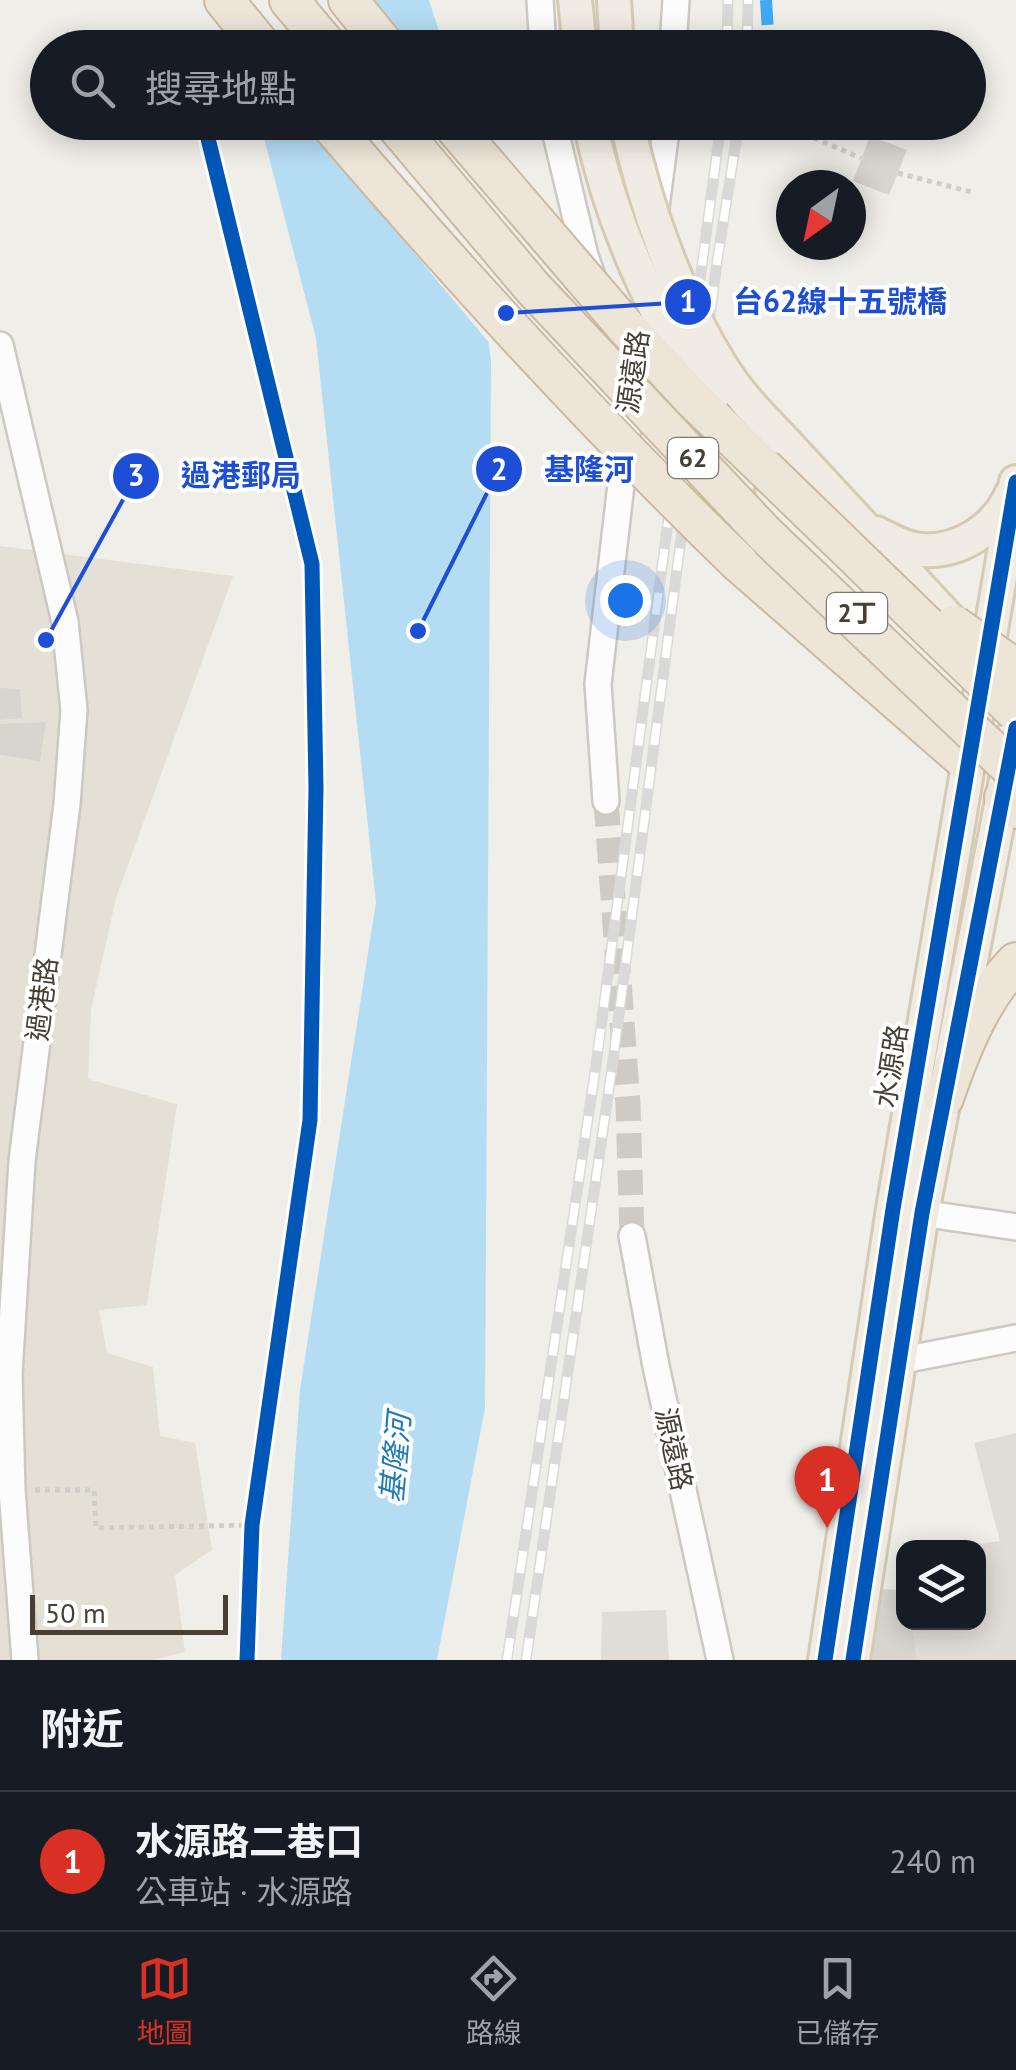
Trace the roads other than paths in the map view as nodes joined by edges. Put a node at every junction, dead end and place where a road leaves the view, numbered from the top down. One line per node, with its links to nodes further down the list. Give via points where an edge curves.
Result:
1 (224, 0): 8 (highway)
2 (289, 0): 9 (highway)
3 (348, 0): 10 (highway)
4 (540, 0): 11 (street)
5 (575, 0): 12 (main road)
6 (614, 0): 13 (main road)
7 (676, 0): 14 (street)
8 (248, 30)
9 (314, 30)
10 (373, 30)
11 (541, 30)
12 (578, 30)
13 (616, 30)
14 (674, 30)
15 (344, 140): 32 (highway, bridge, via 586,412 739,562)
16 (408, 140): 33 (highway, 62, bridge, via 533,288)
17 (465, 140): 25 (highway, 62, bridge, via 624,326)
18 (557, 140): 23 (street, via 585,256)
19 (593, 140): 25 (main road, 2丁, bridge, via 639,274)
20 (631, 140): 27 (main road, 2丁, bridge, via 696,321 721,367)
21 (664, 140): 23 (street, 源遠路)
22 (0, 345): 24 (street, 過港路)
23 (630, 386): 34 (street, 源遠路, via 598,684)
24 (7, 408): 37 (street, 過港路, via 65,622 74,710 67,804)
25 (743, 450): 28 (highway, bridge); 30 (highway, 62, bridge); 32 (main road, 2丁)
26 (1016, 481): 27 (main road, via 998,518 979,535 938,550 897,544); 28 (main road, 水源路)
27 (846, 508): 28 (main road, 2丁)
28 (1001, 664): 29 (main road, 2丁); 32 (main road, 水源路)
29 (1016, 684)
30 (1016, 712)
31 (1016, 728): 33 (main road, 水源路)
32 (967, 762): 33 (main road); 38 (main road, 水源路)
33 (1012, 793): 36 (main road, 水源路)
34 (606, 801)
35 (1016, 962): 36 (highway, via 993,990)
36 (944, 1098): 38 (main road, 水源路)
37 (11, 1160): 43 (street, 過港路, via 12,1490)
38 (907, 1211): 39 (street); 42 (main road, 水源路)
39 (1016, 1227)
40 (632, 1236): 44 (street, 源遠路)
41 (1016, 1338): 42 (street)
42 (885, 1359): 45 (main road, 水源路); 46 (main road, 水源路)
43 (25, 1660)
44 (720, 1660)
45 (825, 1660)
46 (853, 1660)

